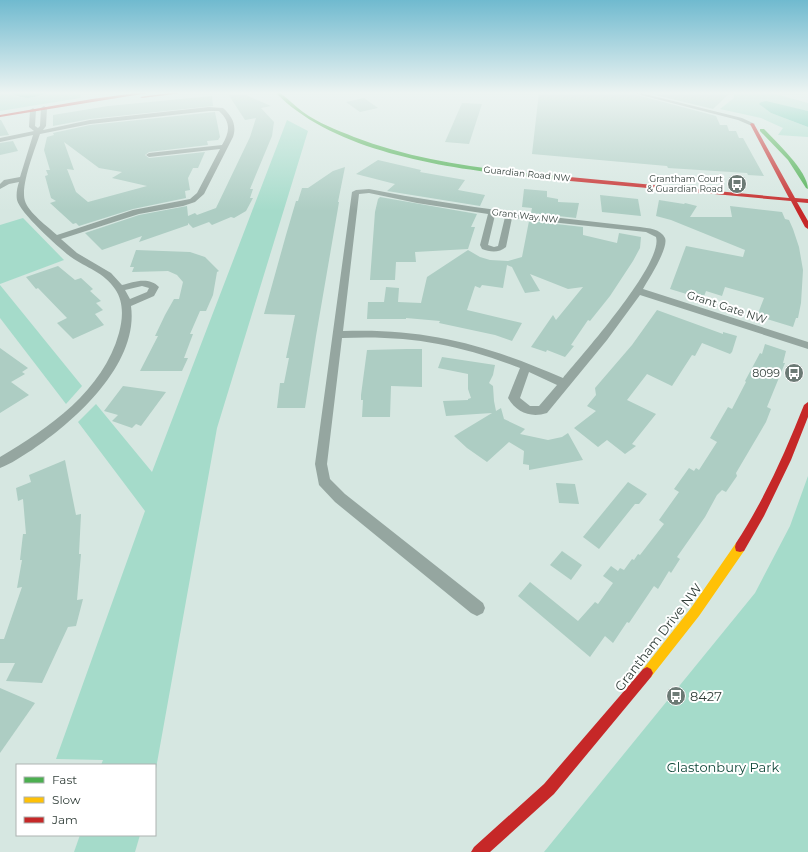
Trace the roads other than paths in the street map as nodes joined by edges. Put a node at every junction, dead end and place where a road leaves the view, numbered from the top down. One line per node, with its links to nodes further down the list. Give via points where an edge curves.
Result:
1 (38, 131): 12 (street)
2 (35, 132): 8 (street)
3 (232, 132): 9 (street)
4 (338, 132): 15 (main road, Guardian Road NW, via 382,148 437,161 513,173)
5 (359, 132): 15 (main road, Guardian Road NW, via 443,156 510,166)
6 (756, 132): 10 (main road)
7 (765, 132): 14 (main road, via 790,158)
8 (0, 140)
9 (225, 147): 11 (street); 19 (street, via 200,194 194,200 137,212)
10 (768, 153): 14 (main road, via 789,169); 15 (main road)
11 (149, 155)
12 (24, 179): 13 (street); 13 (street, via 7,182)
13 (8, 189): 19 (street)
14 (808, 194): 15 (main road, Guardian Road NW)
15 (792, 196): 18 (main road)
16 (492, 213): 17 (street, Grant Way NW); 17 (street, via 484,245 494,250 502,247); 23 (street, Grant Way NW, via 368,191 356,192)
17 (509, 215): 21 (street, Grant Way NW, via 640,229 656,233 661,241 659,250)
18 (808, 227)
19 (57, 238): 20 (street, via 72,253 102,271)
20 (120, 288): 22 (street); 22 (street, via 145,283 154,287 151,294)
21 (638, 291): 24 (street, Grant Gate NW); 26 (street, Grant Way NW, via 607,334)
22 (127, 304): 28 (street, via 126,329 118,353 96,387 58,424)
23 (339, 335): 25 (street, via 396,335 440,340); 29 (street, Grant Way NW, via 321,464 324,481 340,498)
24 (808, 346)
25 (526, 366): 26 (street); 26 (street, Grant Way NW, via 514,398 516,403 531,411 544,410)
26 (564, 383)
27 (808, 405): 30 (main road, Grantham Drive NW, via 798,437 768,501 714,586 636,687 548,790)
28 (0, 463)
29 (477, 608)
30 (479, 852)

